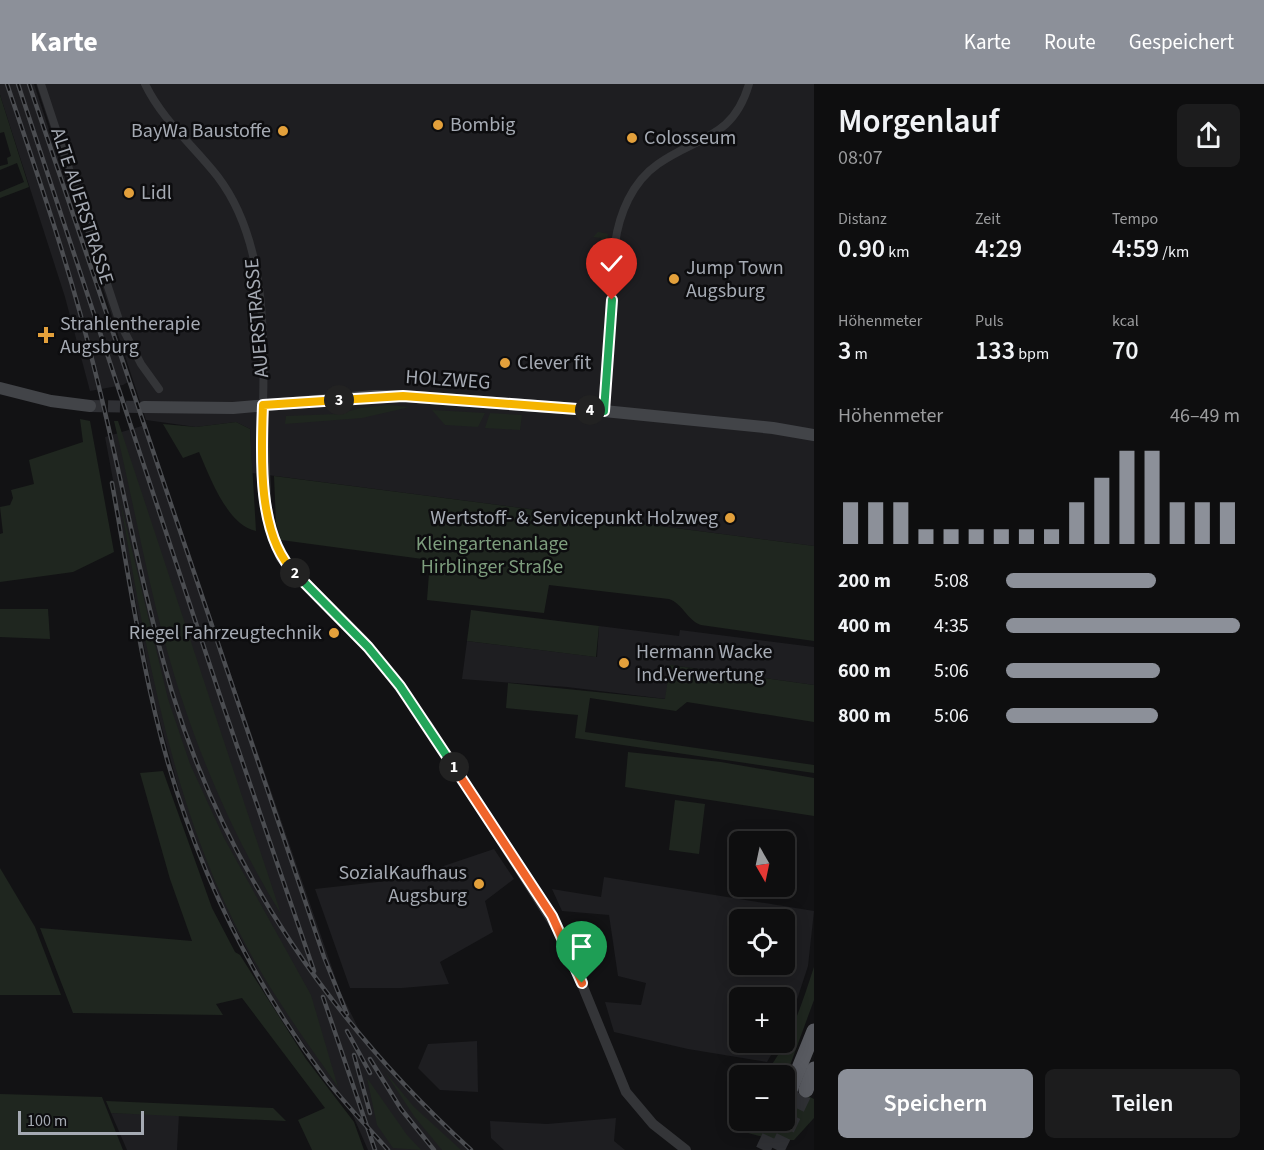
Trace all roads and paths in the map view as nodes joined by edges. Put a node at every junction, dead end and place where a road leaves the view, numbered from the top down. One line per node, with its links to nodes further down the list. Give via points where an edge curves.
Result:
1 (41, 84): 5 (street, ALTE AUERSTRASSE, via 120,323)
2 (145, 84): 6 (street, AUERSTRASSE, via 167,120 217,176 240,215 258,289)
3 (749, 84): 9 (street, via 738,111 726,125 658,164 644,176 627,202 615,244)
4 (0, 388): 7 (main road)
5 (159, 389)
6 (263, 405): 8 (main road, HOLZWEG); 9 (main road, HOLZWEG, via 403,396); 17 (street, via 266,503 281,558 364,642 427,724 563,938 626,1092 638,1110)
7 (90, 406)
8 (144, 407)
9 (604, 411): 10 (main road, HOLZWEG)
10 (773, 428): 11 (main road, HOLZWEG); 12 (main road, HOLZWEG)
11 (814, 428)
12 (814, 435)
13 (814, 1031): 15 (highway)
14 (814, 1069): 16 (highway)
15 (795, 1078)
16 (806, 1090)
17 (686, 1150)

